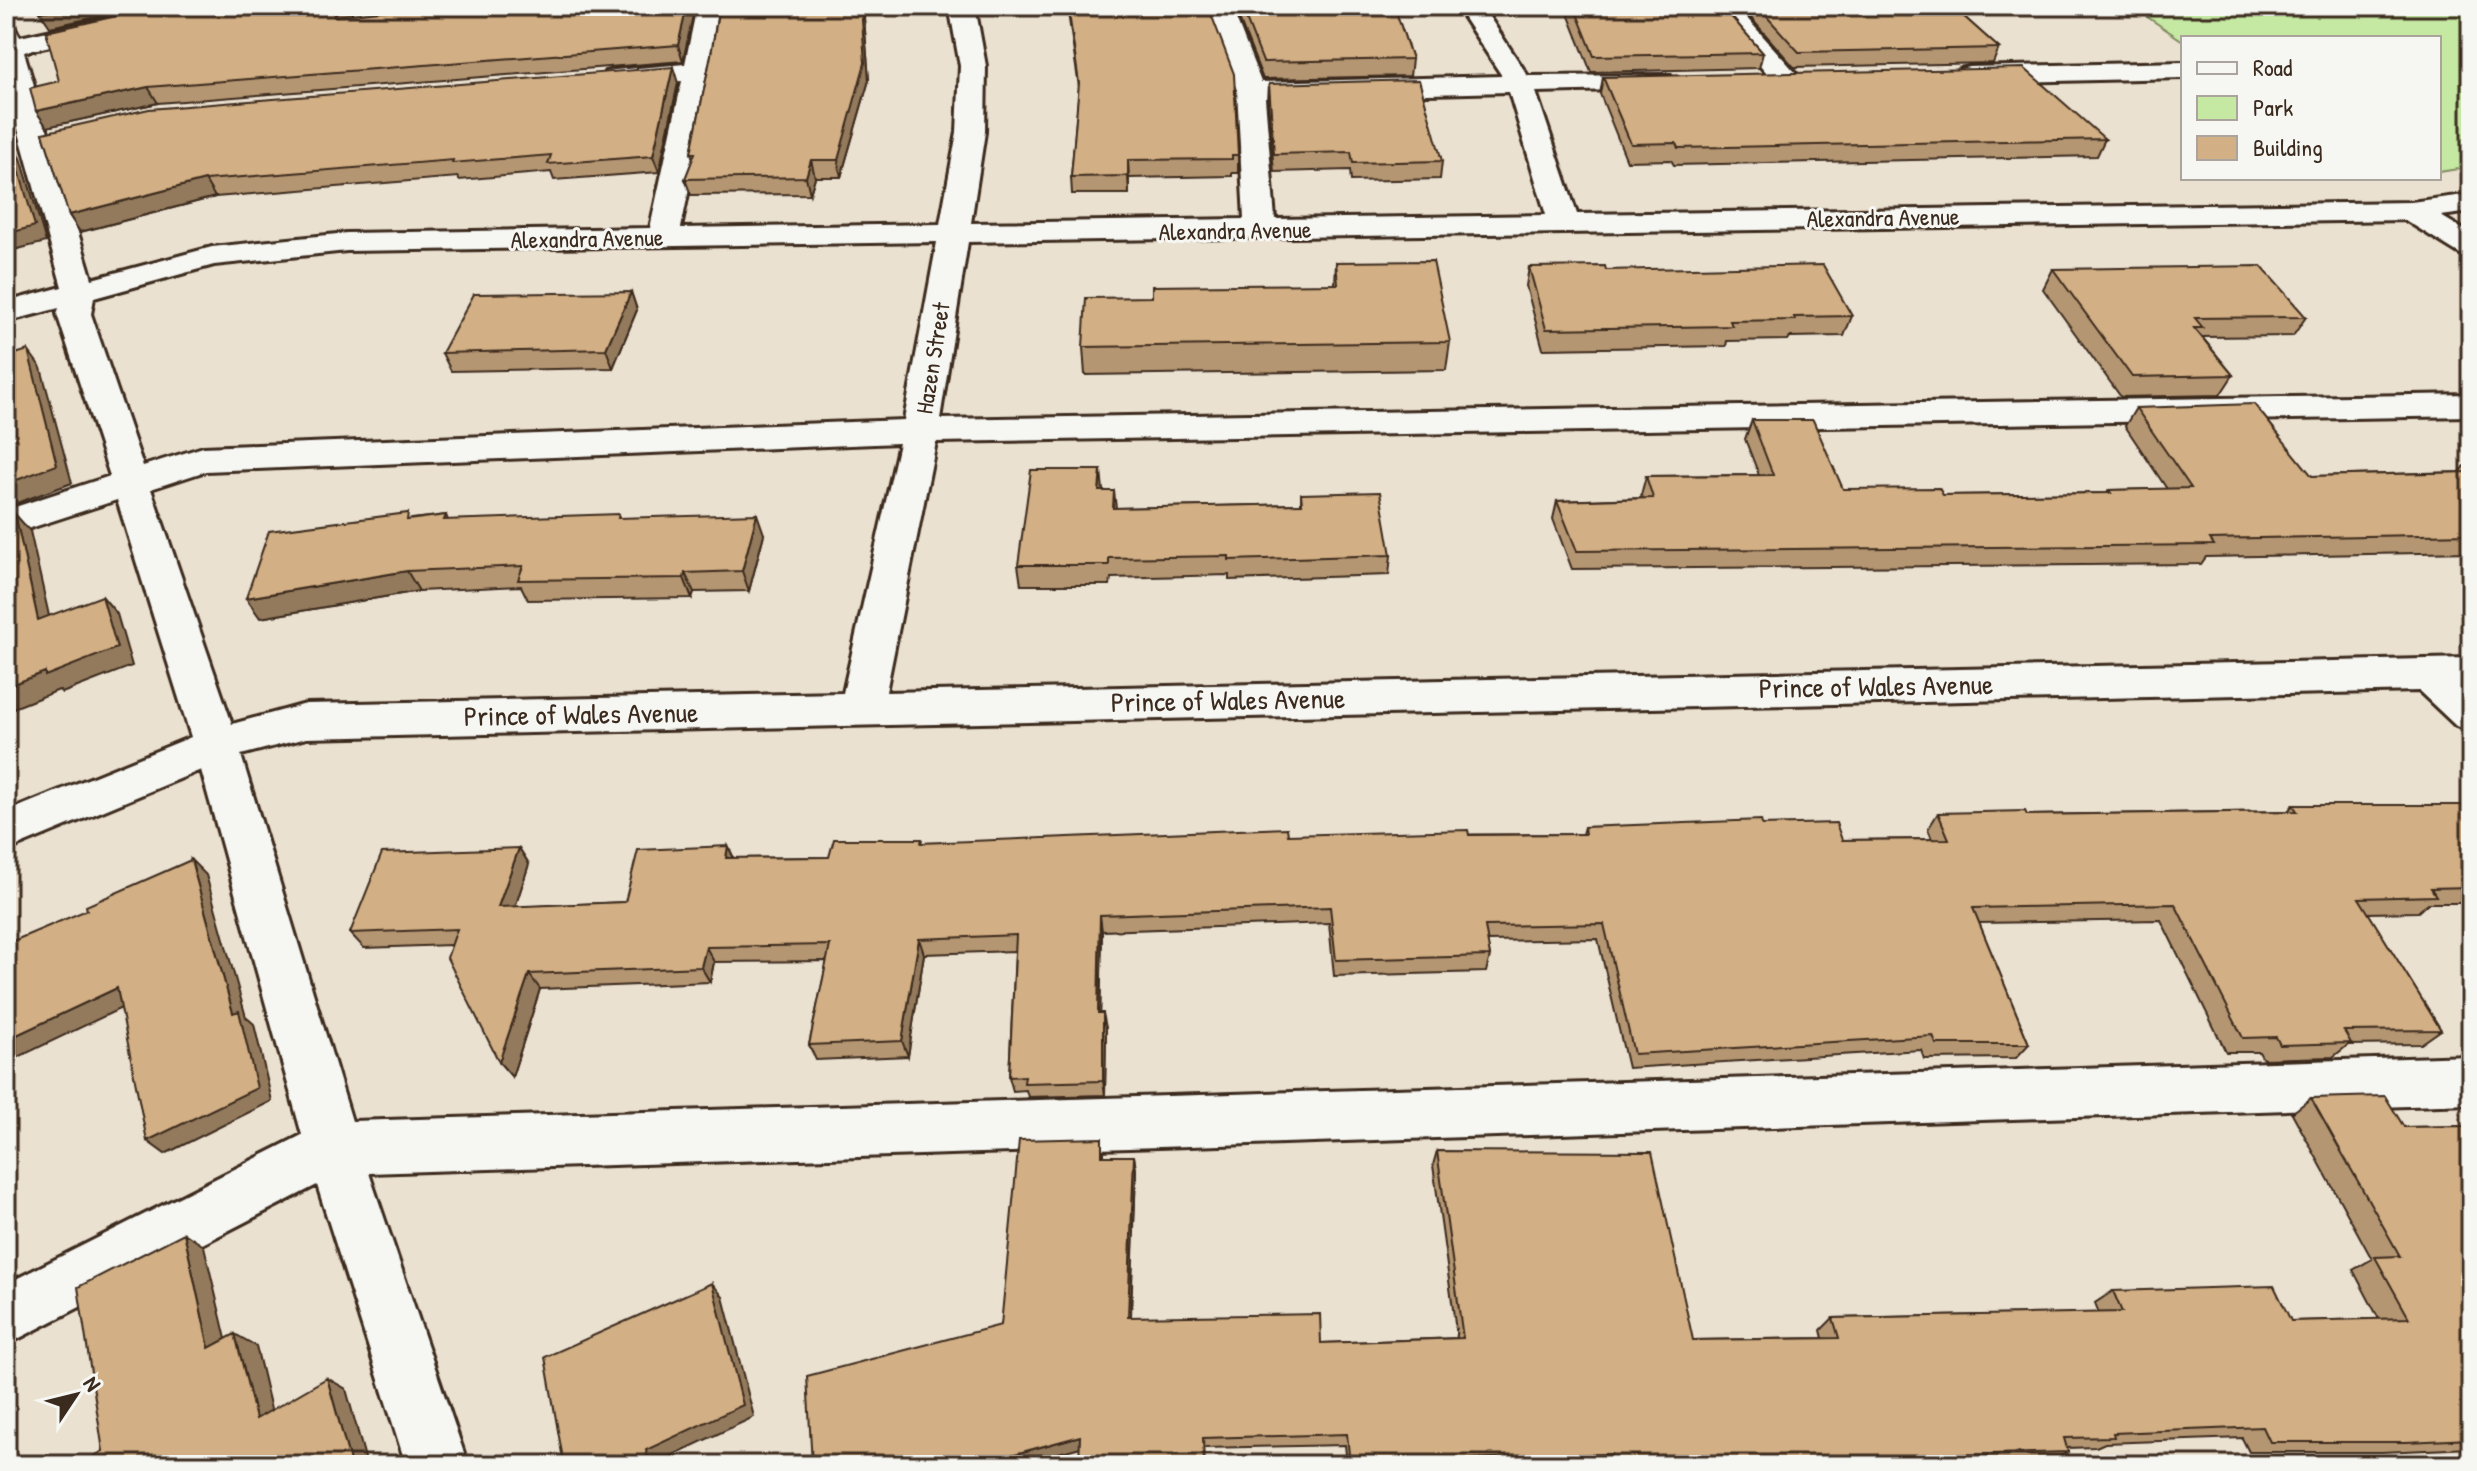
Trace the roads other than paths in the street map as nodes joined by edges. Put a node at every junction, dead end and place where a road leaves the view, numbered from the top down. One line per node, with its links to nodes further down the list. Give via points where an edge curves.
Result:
1 (195, 6): 7 (street)
2 (710, 6): 9 (street)
3 (962, 6): 23 (street, Hazen Street, via 973,66 971,132)
4 (1218, 6): 17 (street)
5 (1469, 6): 16 (street)
6 (1723, 6): 13 (street)
7 (7, 42): 18 (street)
8 (2181, 70): 10 (street)
9 (700, 71): 14 (street); 24 (street)
10 (1945, 75)
11 (1818, 78): 13 (street)
12 (1755, 79): 13 (street)
13 (1786, 79)
14 (588, 80)
15 (1693, 81): 16 (street)
16 (1520, 84): 17 (street); 21 (street)
17 (1251, 90): 22 (street)
18 (35, 142): 26 (street)
19 (2471, 203): 20 (street, Alexandra Avenue)
20 (2411, 211): 21 (street, Alexandra Avenue); 25 (street)
21 (1564, 222): 22 (street, Alexandra Avenue)
22 (1260, 230): 23 (street, Alexandra Avenue)
23 (952, 233): 24 (street, Alexandra Avenue); 29 (street, Hazen Street)
24 (664, 237): 26 (street, Alexandra Avenue, via 347,242 212,256)
25 (2471, 247)
26 (79, 291): 27 (street, Alexandra Avenue); 30 (street, via 74,314)
27 (6, 312)
28 (2471, 405): 29 (street)
29 (920, 431): 30 (street, via 203,459); 34 (street, Hazen Street)
30 (132, 480): 31 (street); 36 (street)
31 (6, 523)
32 (2428, 674): 33 (street, Prince of Wales Avenue); 34 (street, Prince of Wales Avenue); 35 (street)
33 (2471, 674)
34 (861, 708): 36 (street, Prince of Wales Avenue, via 306,721)
35 (2471, 714)
36 (216, 745): 37 (street, Prince of Wales Avenue); 39 (street)
37 (6, 832)
38 (2471, 1080): 39 (street)
39 (333, 1148): 40 (street); 41 (street)
40 (6, 1315)
41 (437, 1465)

